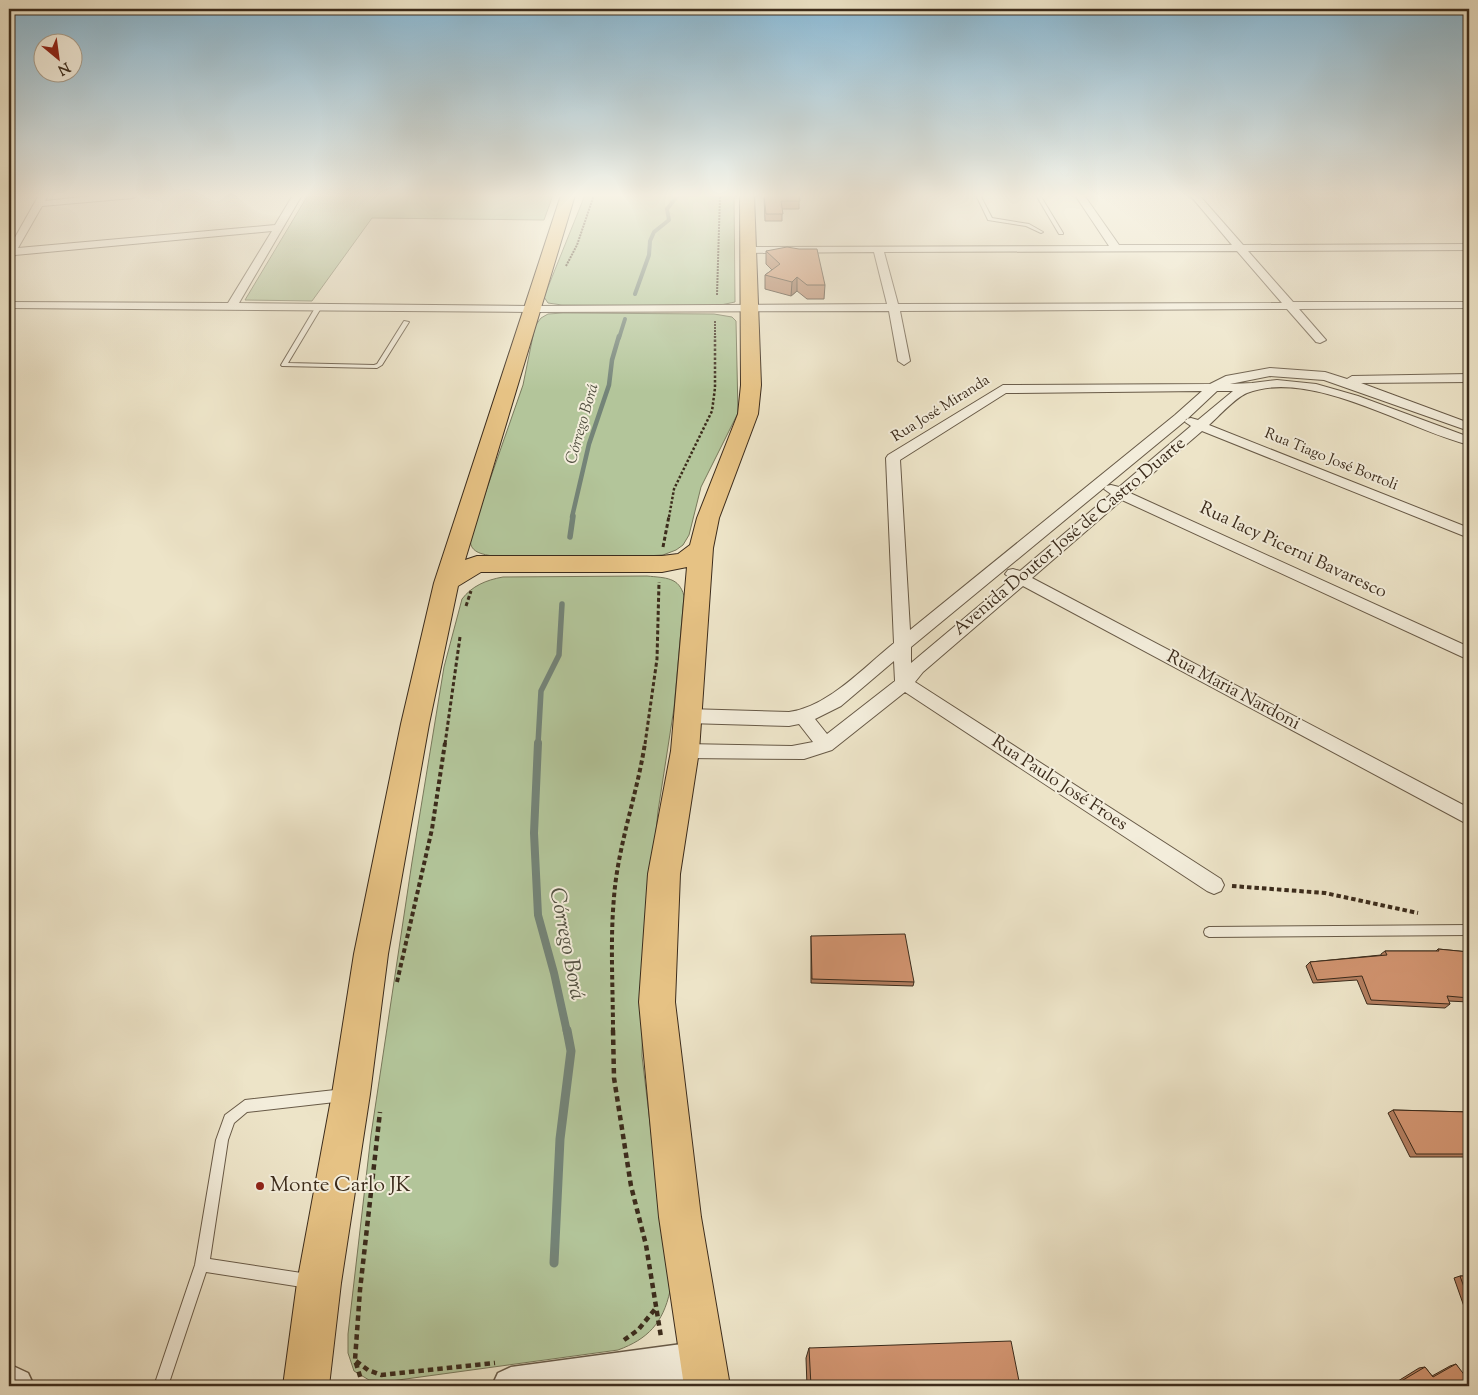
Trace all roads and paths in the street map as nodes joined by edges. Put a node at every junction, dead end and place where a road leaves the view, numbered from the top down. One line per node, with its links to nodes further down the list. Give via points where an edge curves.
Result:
1 (259, 260): 10 (street)
2 (547, 260): 12 (main road)
3 (718, 260): 13 (path)
4 (747, 260): 14 (main road)
5 (881, 260): 15 (street)
6 (1251, 260): 9 (street)
7 (9, 305): 10 (street)
8 (1469, 305): 9 (street)
9 (1291, 306): 15 (street); 17 (street)
10 (231, 308): 11 (street)
11 (318, 308): 12 (street); 16 (lane, via 284,365 374,367)
12 (531, 309): 13 (street); 34 (main road, via 495,429)
13 (716, 309): 14 (street); 35 (path, via 712,410 674,489)
14 (749, 309): 15 (street); 33 (main road, via 751,385 748,414 708,518)
15 (894, 309): 18 (street)
16 (406, 322)
17 (1320, 340)
18 (904, 361)
19 (1469, 378): 20 (street)
20 (1365, 383): 21 (street, Avenida Doutor José de Castro Duarte, via 1298,373 1265,372 1230,379); 24 (street); 28 (street, Avenida Doutor José de Castro Duarte)
21 (1215, 386): 22 (street, Rua José Miranda); 23 (street, Rua José Miranda); 25 (street, Avenida Doutor José de Castro Duarte)
22 (1165, 387): 25 (street); 41 (street, Rua José Miranda, via 1003,388 892,458)
23 (1254, 387): 24 (street, Avenida Doutor José de Castro Duarte, via 1310,386); 27 (street, Avenida Doutor José de Castro Duarte, via 1240,391)
24 (1347, 397): 29 (street, Avenida Doutor José de Castro Duarte)
25 (1192, 407): 26 (street, Avenida Doutor José de Castro Duarte)
26 (1180, 418): 27 (street, Rua Tiago José Bortoli); 30 (street, Avenida Doutor José de Castro Duarte)
27 (1200, 426): 31 (street, Avenida Doutor José de Castro Duarte); 32 (street, Rua Tiago José Bortoli)
28 (1469, 427)
29 (1469, 441)
30 (1099, 484): 31 (street, Rua Iacy Picerni Bavaresco); 36 (street, Avenida Doutor José de Castro Duarte)
31 (1121, 494): 37 (street, Avenida Doutor José de Castro Duarte); 42 (street, Rua Iacy Picerni Bavaresco)
32 (1469, 533)
33 (701, 548): 35 (main road, via 685,560); 38 (main road)
34 (467, 556): 35 (main road); 39 (path); 54 (main road, via 446,583 415,724 373,945)
35 (659, 558): 38 (main road); 58 (path, via 657,659 614,896 612,943 614,1078 631,1186 646,1245)
36 (997, 566): 37 (street, Rua Maria Nardoni); 41 (street, Avenida Doutor José de Castro Duarte)
37 (1021, 578): 43 (street, Avenida Doutor José de Castro Duarte); 48 (street, Rua Maria Nardoni)
38 (697, 585): 44 (main road)
39 (465, 611)
40 (461, 630): 53 (path, via 424,872)
41 (904, 645): 43 (street); 45 (street, Avenida Doutor José de Castro Duarte, via 835,701)
42 (1469, 654)
43 (904, 683): 46 (street, Avenida Doutor José de Castro Duarte); 49 (street, Rua Paulo José Froes)
44 (688, 716): 45 (street, Avenida Doutor José de Castro Duarte); 47 (main road)
45 (803, 717): 46 (street)
46 (826, 745): 47 (street, Avenida Doutor José de Castro Duarte, via 792,753)
47 (684, 751): 59 (main road, via 664,874 657,1002 680,1217)
48 (1469, 817)
49 (1214, 885): 50 (path, via 1324,893)
50 (1423, 914)
51 (1469, 930): 52 (lane)
52 (1209, 932)
53 (395, 990)
54 (351, 1094): 56 (lane, via 245,1106 229,1119 222,1140); 57 (main road)
55 (380, 1106): 64 (path, via 355,1360)
56 (202, 1265): 57 (lane); 62 (lane)
57 (319, 1283): 63 (main road)
58 (666, 1365): 59 (street); 65 (street)
59 (706, 1373)
60 (9, 1386): 61 (street)
61 (14, 1386)
62 (161, 1386)
63 (306, 1386)
64 (363, 1386)
65 (511, 1386)

